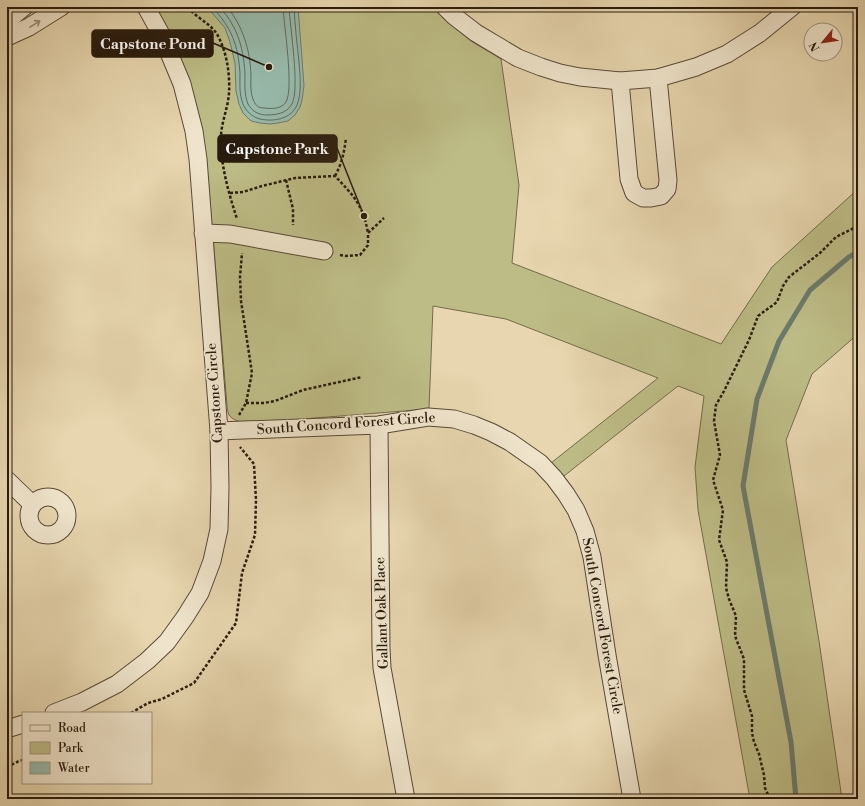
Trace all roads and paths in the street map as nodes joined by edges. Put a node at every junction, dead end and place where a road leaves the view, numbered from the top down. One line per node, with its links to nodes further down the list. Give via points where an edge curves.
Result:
1 (24, 7): 6 (street)
2 (61, 7): 7 (street, one-way to 2)
3 (146, 7): 18 (street, Capstone Circle, via 172,58 189,110 198,159)
4 (445, 7): 9 (street, via 476,33 518,58 560,73)
5 (792, 7): 8 (street, via 760,33 727,54 696,67)
6 (7, 21)
7 (7, 37)
8 (658, 78): 9 (street); 9 (street, via 668,180 667,189 661,196 651,198 643,198 634,193 628,179)
9 (620, 81)
10 (346, 138): 11 (path, via 341,165)
11 (335, 176): 12 (path); 17 (path, via 358,201)
12 (286, 180): 13 (path); 15 (path)
13 (230, 193)
14 (384, 218): 17 (path)
15 (293, 225)
16 (858, 226): 31 (path, via 836,237 820,254 789,277 777,302 758,316 749,340 716,405 714,421 720,455 713,480 723,510 719,540 727,562 726,588 736,616 735,636 744,659 744,690 752,716 752,733)
17 (368, 233): 19 (path, via 368,245 360,255 346,256)
18 (204, 234): 19 (street, via 230,234); 23 (street, Capstone Circle)
19 (324, 251)
20 (362, 377): 21 (path, via 303,390 275,401)
21 (246, 402)
22 (379, 425): 23 (street, South Concord Forest Circle); 29 (street, Gallant Oak Place, via 382,668); 30 (street, South Concord Forest Circle, via 428,416 454,419 474,425 510,442 540,463 566,494 585,531 592,557)
23 (219, 431): 26 (street, Capstone Circle, via 219,529 212,561 200,593 167,642 147,661 117,684)
24 (7, 480): 25 (street)
25 (32, 504)
26 (57, 712)
27 (22, 760): 28 (path)
28 (7, 767)
29 (406, 799)
30 (632, 799)
31 (770, 799)

